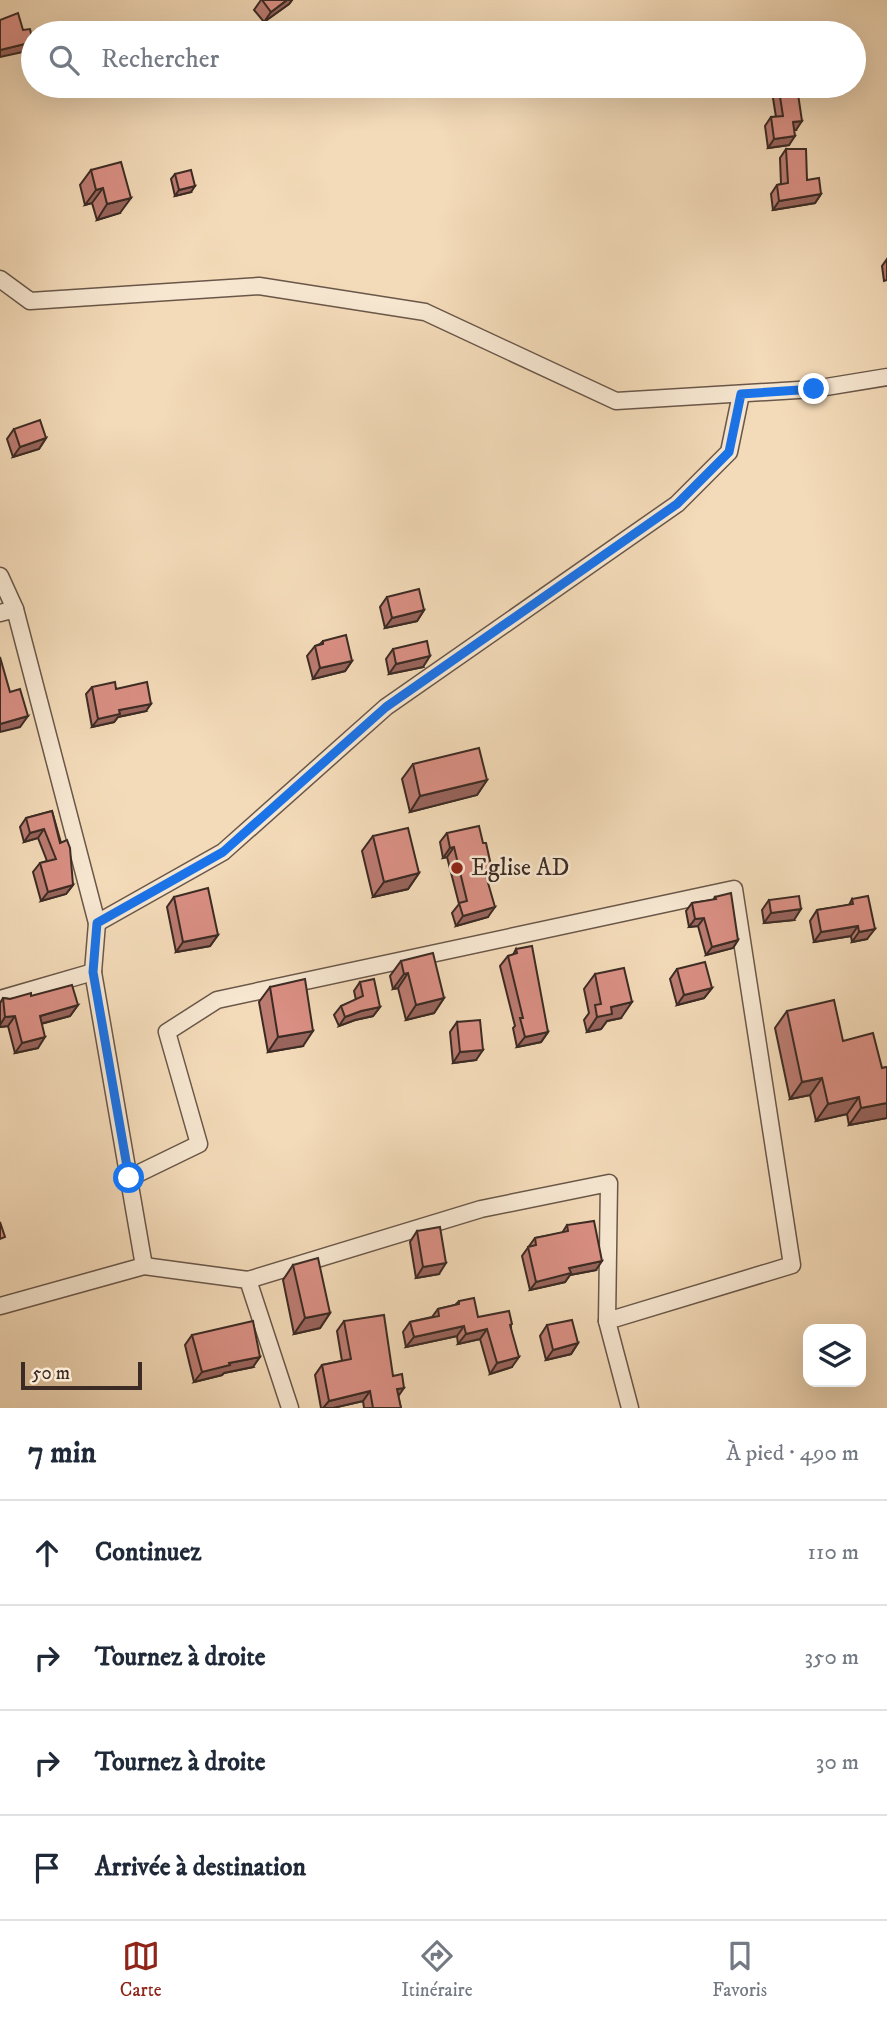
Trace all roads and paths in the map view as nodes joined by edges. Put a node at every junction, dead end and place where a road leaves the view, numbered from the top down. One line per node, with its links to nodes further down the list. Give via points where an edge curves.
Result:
1 (0, 279): 3 (street, via 30,301 273,288 425,312 616,401)
2 (887, 377): 3 (street)
3 (741, 394): 6 (street, via 729,452 677,504 386,707 223,852)
4 (0, 576): 5 (street)
5 (7, 611): 6 (street)
6 (97, 923): 7 (street)
7 (93, 972): 8 (street); 9 (street)
8 (0, 999)
9 (129, 1178): 10 (street); 13 (street, via 199,1143 167,1032 217,1000 734,889 792,1265)
10 (144, 1266): 11 (street); 12 (street)
11 (248, 1280): 13 (street, via 481,1209 608,1183); 14 (street)
12 (0, 1306)
13 (607, 1321): 15 (street)
14 (290, 1408)
15 (630, 1408)

